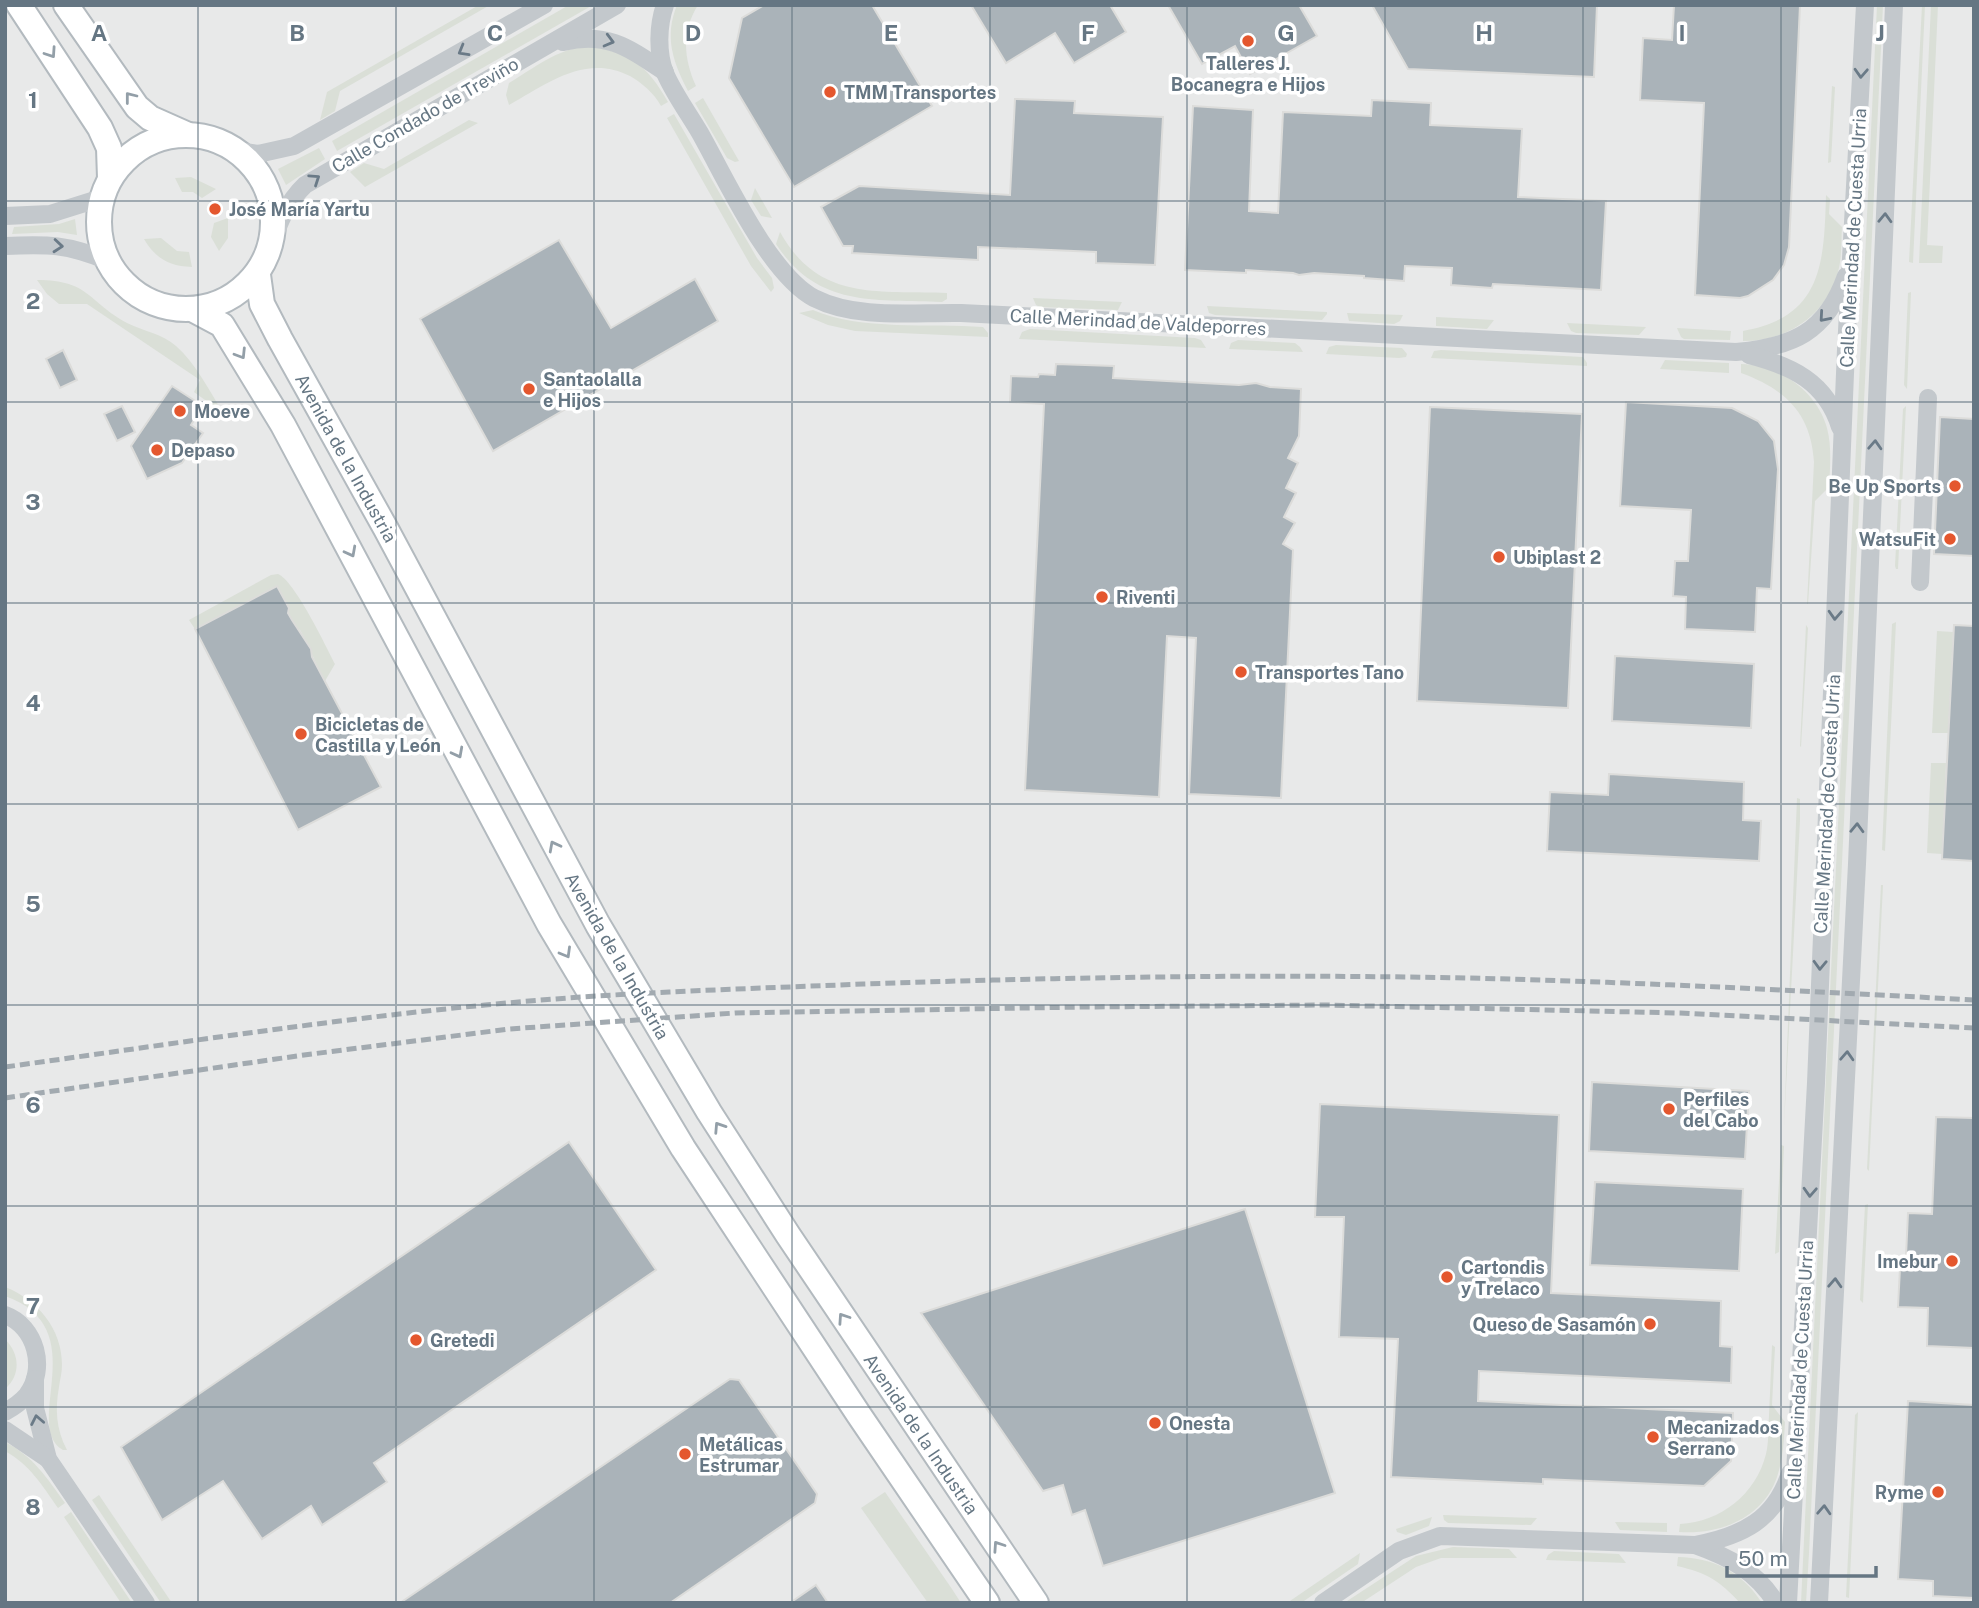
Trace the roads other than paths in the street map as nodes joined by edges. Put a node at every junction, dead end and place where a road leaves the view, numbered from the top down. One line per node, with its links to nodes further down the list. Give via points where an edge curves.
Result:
1 (19, 5): 12 (main road, one-way to 12, via 100,128 109,148)
2 (66, 5): 10 (main road, one-way to 2, via 150,118 138,107)
3 (544, 5): 11 (street, Calle Condado de Treviño, one-way to 11, via 294,146 258,155)
4 (617, 5): 8 (street, Calle Condado de Treviño)
5 (665, 5): 9 (street, Calle Merindad de Valdeporres, via 660,35)
6 (1865, 5): 15 (street, Calle Merindad de Cuesta Urria, one-way to 15)
7 (1894, 5): 36 (street, Calle Merindad de Cuesta Urria, one-way to 7)
8 (546, 46): 9 (street, Calle Merindad de Valdeporres, one-way to 9, via 583,37 604,38); 17 (street, Calle Condado de Treviño, one-way to 8, via 283,213 305,185)
9 (665, 72): 19 (street, Calle Merindad de Valdeporres, via 770,256 811,296 835,306 872,312)
10 (186, 134): 11 (main road, via 223,142); 12 (main road, via 156,140 130,155)
11 (238, 151): 17 (main road, via 259,174 272,205 272,239)
12 (106, 188): 13 (street, via 51,214); 16 (main road, via 98,226)
13 (5, 216)
14 (5, 246): 16 (street, one-way to 16, via 61,245)
15 (1853, 257): 19 (street, Calle Merindad de Valdeporres, one-way to 19, via 1839,297 1816,326 1787,344); 21 (street, Calle Merindad de Cuesta Urria)
16 (108, 261): 18 (main road, via 120,279 144,299)
17 (262, 265): 18 (main road, via 239,292); 32 (main road, Avenida de la Industria, one-way to 17, via 788,1235 591,913 261,304)
18 (192, 309): 31 (main road, one-way to 31, via 222,325 283,425 549,924 683,1148)
19 (1736, 352): 21 (street, Calle Merindad de Valdeporres, via 1780,363 1810,381 1835,411)
20 (1928, 398): 22 (street)
21 (1843, 439): 27 (street, Calle Merindad de Cuesta Urria, one-way to 27)
22 (1920, 582)
23 (5, 1315): 24 (street, via 25,1328 34,1344)
24 (35, 1379): 25 (street, via 28,1394); 28 (street, one-way to 24, via 35,1408)
25 (5, 1412)
26 (5, 1430): 28 (street)
27 (1795, 1455): 29 (street, via 1785,1488 1762,1518 1730,1536); 35 (street, Calle Merindad de Cuesta Urria)
28 (48, 1459): 30 (street)
29 (1695, 1545): 33 (street, via 1440,1536 1399,1550); 34 (street, via 1744,1567)
30 (146, 1603)
31 (987, 1603)
32 (1036, 1603)
33 (1323, 1603)
34 (1776, 1603)
35 (1788, 1603)
36 (1819, 1603)

